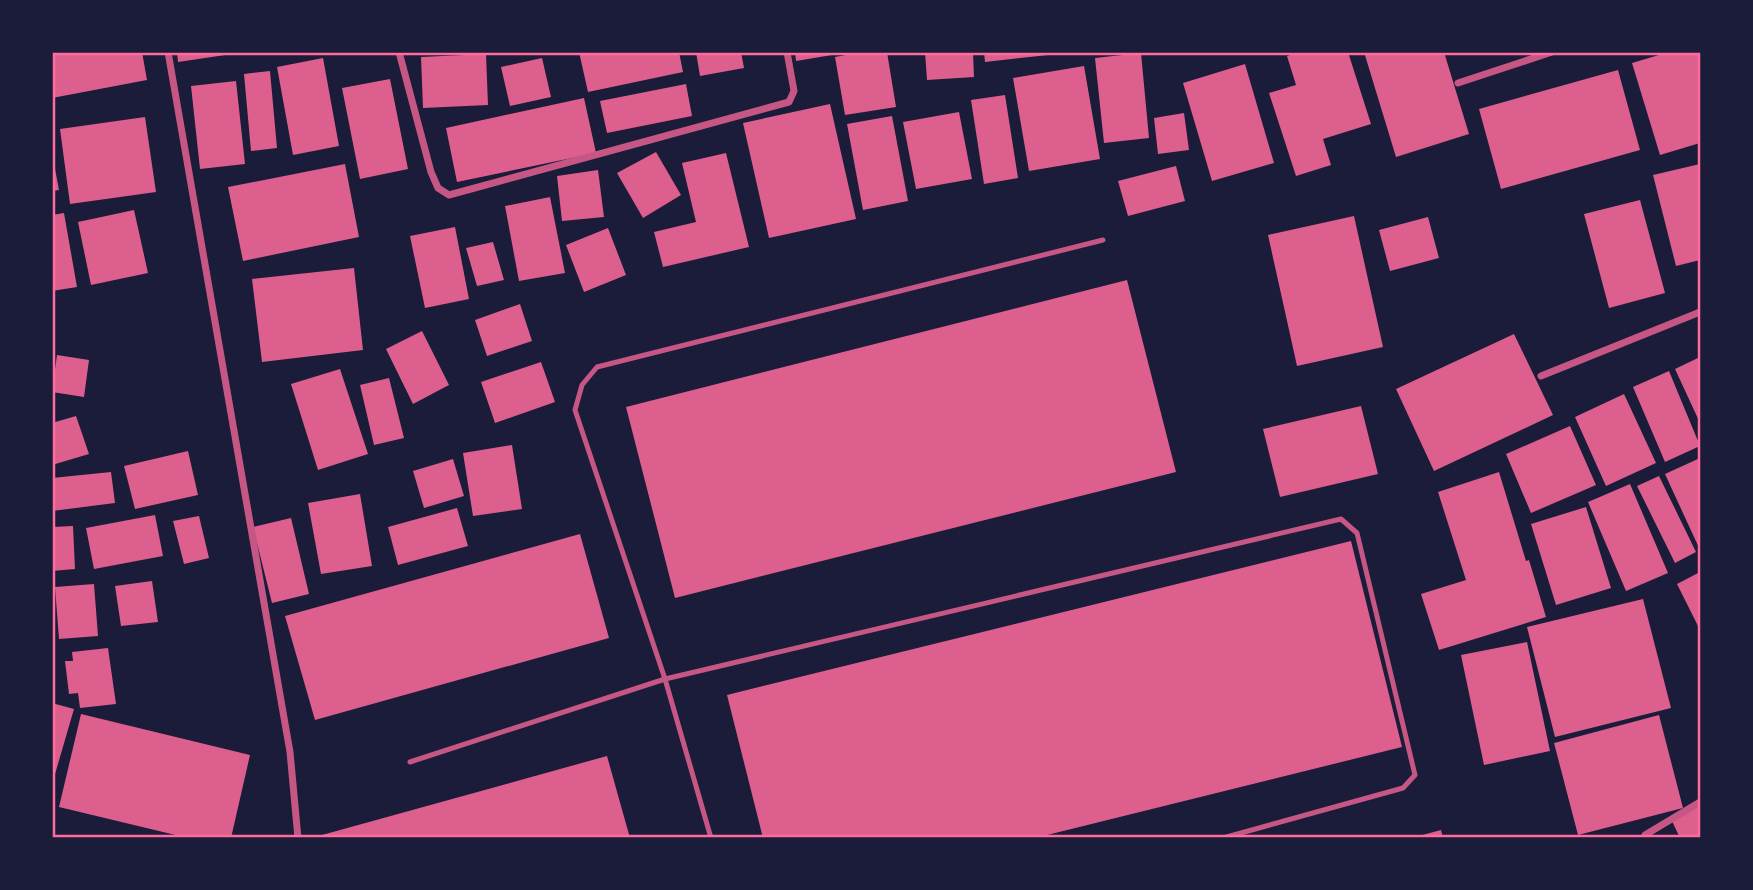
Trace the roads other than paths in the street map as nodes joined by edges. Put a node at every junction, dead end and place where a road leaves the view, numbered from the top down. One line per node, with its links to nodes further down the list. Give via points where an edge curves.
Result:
1 (168, 52): 12 (street, via 290,752)
2 (399, 52): 3 (street, via 431,172 438,188 449,195 780,106 789,102 794,91)
3 (787, 52)
4 (1552, 52): 5 (street)
5 (1458, 83)
6 (1103, 240): 9 (lane, via 597,367 582,385 575,410)
7 (1700, 312): 8 (street)
8 (1541, 376)
9 (664, 679): 10 (lane); 13 (lane); 14 (lane, via 1341,519 1357,533 1415,775 1403,788)
10 (410, 762)
11 (1700, 802): 15 (street)
12 (298, 838)
13 (711, 838)
14 (1223, 838)
15 (1645, 838)

